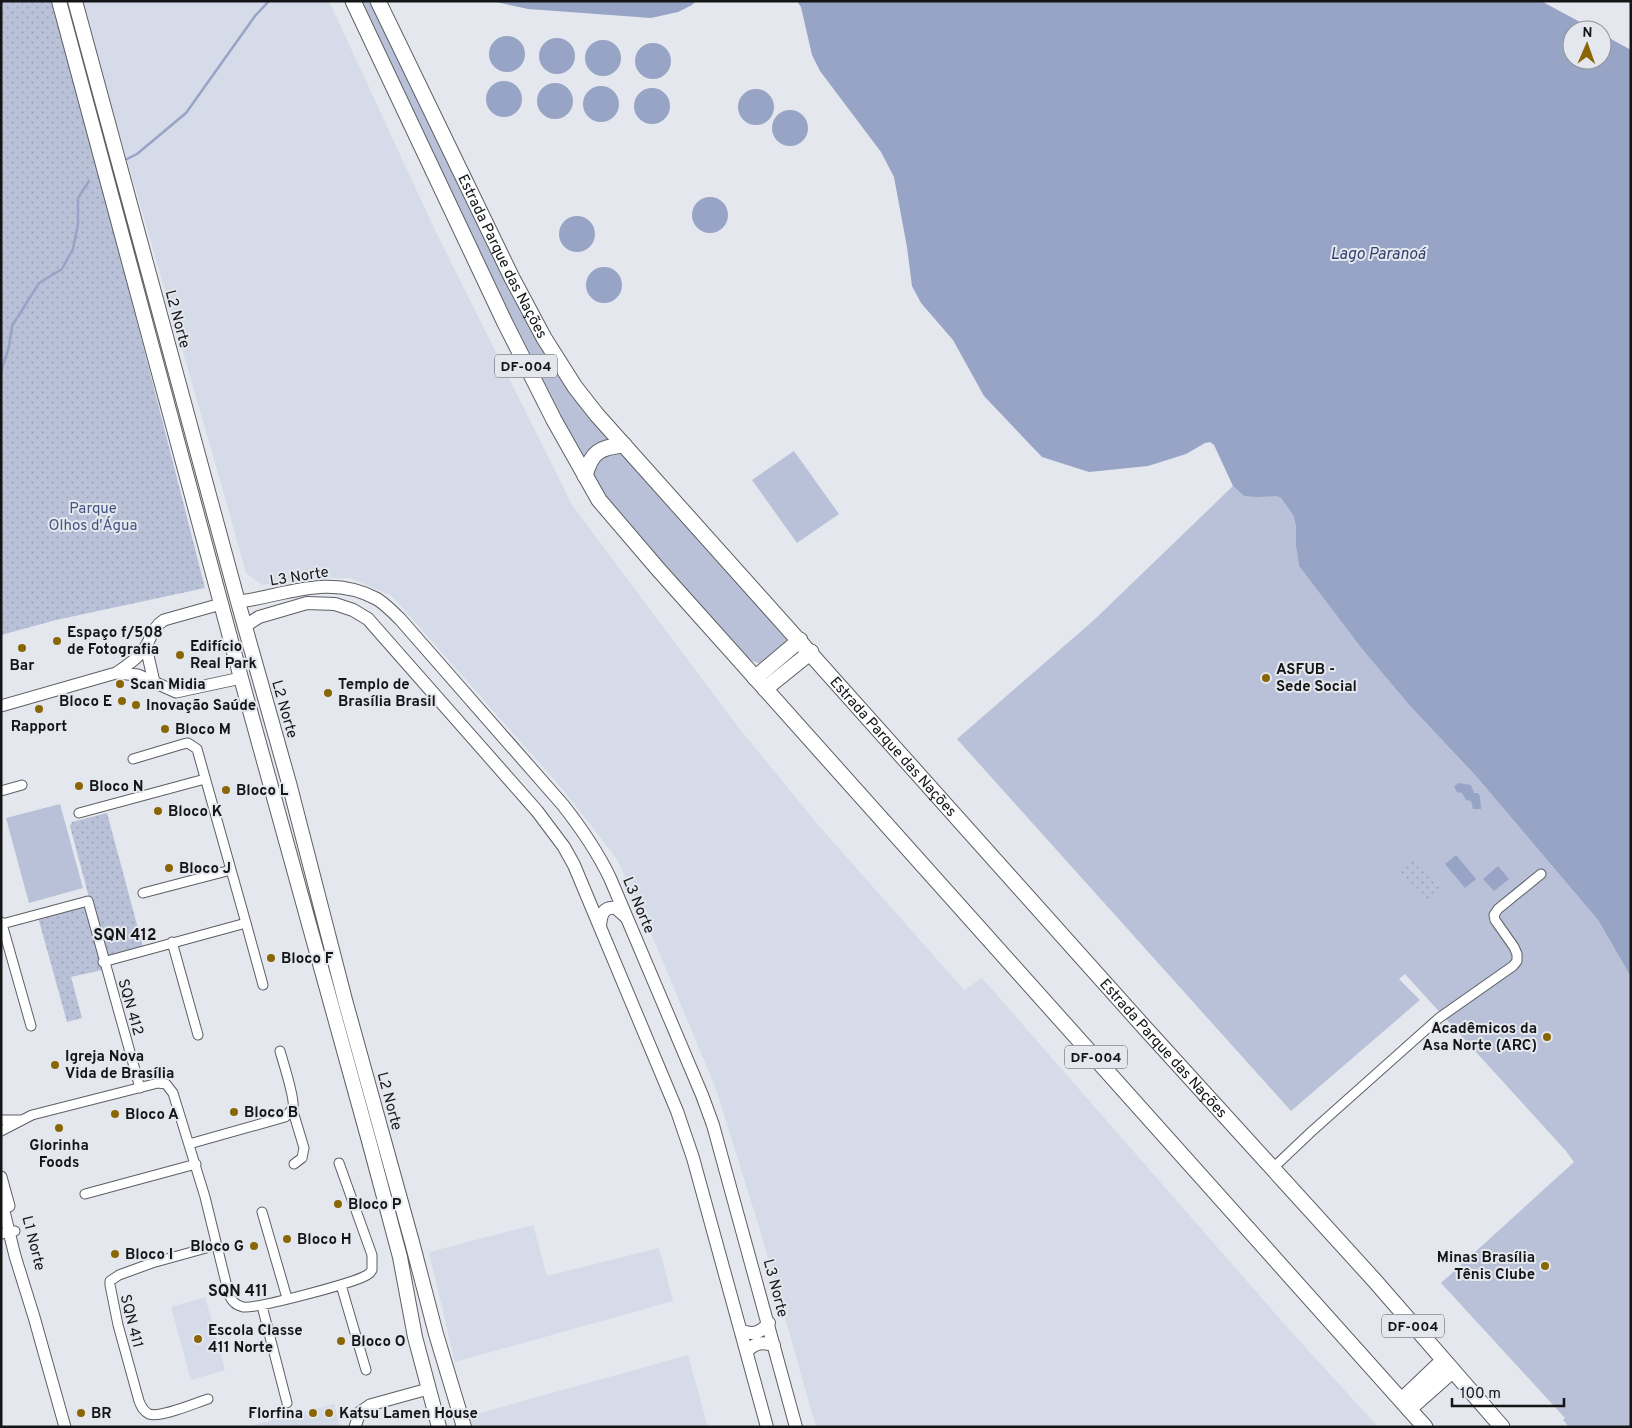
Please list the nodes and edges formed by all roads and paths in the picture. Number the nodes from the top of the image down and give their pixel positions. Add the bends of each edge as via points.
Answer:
1 (59, 1) edge
2 (75, 1) edge
3 (353, 1) edge
4 (378, 1) edge
5 (624, 444) junction
6 (584, 476) junction
7 (238, 602) junction
8 (221, 604) junction
9 (245, 626) junction
10 (800, 640) junction
11 (146, 647) junction
12 (811, 652) junction
13 (116, 673) junction
14 (241, 678) junction
15 (154, 682) junction
16 (760, 683) junction
17 (1, 706) edge
18 (272, 724) junction
19 (256, 728) junction
20 (132, 760) dead end
21 (205, 779) junction
22 (22, 785) dead end
23 (1, 791) edge
24 (79, 813) dead end
25 (231, 870) junction
26 (1541, 874) dead end
27 (143, 893) dead end
28 (628, 918) junction
29 (2, 923) edge
30 (246, 923) junction
31 (600, 926) junction
32 (172, 942) junction
33 (103, 962) junction
34 (262, 985) dead end
35 (31, 1026) dead end
36 (198, 1035) dead end
37 (280, 1051) dead end
38 (350, 1071) junction
39 (365, 1072) junction
40 (140, 1088) junction
41 (292, 1108) junction
42 (1, 1120) edge
43 (21, 1120) junction
44 (1, 1131) edge
45 (189, 1144) junction
46 (196, 1164) junction
47 (294, 1164) dead end
48 (339, 1164) dead end
49 (1272, 1169) junction
50 (1, 1177) edge
51 (85, 1194) dead end
52 (2, 1203) edge
53 (262, 1212) dead end
54 (9, 1232) edge
55 (1, 1244) edge
56 (217, 1245) junction
57 (15, 1256) junction
58 (341, 1285) junction
59 (287, 1298) junction
60 (262, 1306) junction
61 (34, 1317) junction
62 (769, 1323) junction
63 (742, 1331) junction
64 (436, 1334) junction
65 (415, 1336) junction
66 (774, 1345) junction
67 (747, 1351) junction
68 (1448, 1366) junction
69 (366, 1370) dead end
70 (428, 1389) junction
71 (208, 1400) dead end
72 (287, 1403) dead end
73 (1406, 1405) junction
74 (65, 1427) edge
75 (355, 1427) edge
76 (439, 1427) edge
77 (464, 1427) edge
78 (767, 1427) edge
79 (796, 1427) edge
80 (1425, 1427) edge
81 (1502, 1427) edge

1 - 8 main road, L2 Norte
2 - 7 main road, L2 Norte
3 - 6 highway, Estrada Parque das Nações / DF-004 via 505,323
4 - 5 highway, Estrada Parque das Nações / DF-004 via 544,338 597,415
5 - 6 highway via 606,446 596,453 588,462
5 - 10 highway, Estrada Parque das Nações / DF-004
6 - 16 highway, Estrada Parque das Nações / DF-004 via 614,518
7 - 9 main road, L2 Norte
7 - 28 main road, L3 Norte via 319,586 357,590 378,600 400,618 582,828
8 - 11 street via 164,620 156,626
8 - 14 main road, L2 Norte
9 - 18 main road, L2 Norte
9 - 31 main road, L3 Norte via 259,617 307,603 335,604 368,619 551,828 574,865
10 - 12 highway, Estrada Parque das Nações / DF-004
10 - 16 highway
11 - 13 street
11 - 15 street
12 - 16 highway
12 - 49 highway, Estrada Parque das Nações / DF-004
13 - 15 street via 138,675
13 - 17 street
14 - 15 street via 176,692
14 - 19 main road, L2 Norte
16 - 73 highway, Estrada Parque das Nações / DF-004
18 - 19 main road via 267,728
18 - 39 main road, L2 Norte
19 - 38 main road, L2 Norte
20 - 21 street via 188,743 198,749
21 - 24 street
21 - 25 street
22 - 23 street
25 - 27 street
25 - 30 street
26 - 49 street via 1494,914 1517,954 1513,966 1439,1018
28 - 31 main road via 616,908 608,908 603,911
28 - 62 main road, L3 Norte via 709,1112
29 - 33 street, SQN 412 via 88,901
29 - 35 street, SQN 412
30 - 32 street, SQN 412
30 - 34 street
31 - 63 main road, L3 Norte via 693,1158
32 - 33 street, SQN 412
32 - 36 street
33 - 40 street, SQN 412
37 - 41 street
38 - 39 main road via 362,1075
38 - 65 main road, L2 Norte via 398,1250
39 - 64 main road, L2 Norte
40 - 43 street
40 - 45 street via 162,1083 170,1087
41 - 45 street via 286,1117
41 - 47 street via 304,1148 302,1158
42 - 43 street
43 - 44 street
45 - 46 street
46 - 51 street
46 - 56 street
48 - 58 street via 374,1264 368,1275
49 - 68 highway, Estrada Parque das Nações / DF-004
50 - 54 street, L1 Norte
52 - 54 street, L1 Norte
53 - 59 street
54 - 57 street, L1 Norte
54 - 61 street, L1 Norte via 27,1273
55 - 57 street
56 - 60 street via 233,1302 245,1307
56 - 71 street, SQN 411 via 135,1269 110,1280 120,1334 144,1411 161,1414
57 - 61 street, L1 Norte
58 - 59 street
58 - 69 street
59 - 60 street
60 - 72 street
61 - 74 street, L1 Norte
62 - 63 main road via 758,1333
62 - 66 main road, L3 Norte
63 - 67 main road, L3 Norte
64 - 65 main road
64 - 77 main road, L2 Norte
65 - 70 main road, L2 Norte
66 - 67 main road via 759,1343
66 - 79 main road, L3 Norte
67 - 78 main road, L3 Norte
68 - 73 highway
68 - 81 highway, Estrada Parque das Nações / DF-004
70 - 75 street via 370,1405 360,1412
70 - 76 main road, L2 Norte
73 - 80 highway, Estrada Parque das Nações / DF-004

